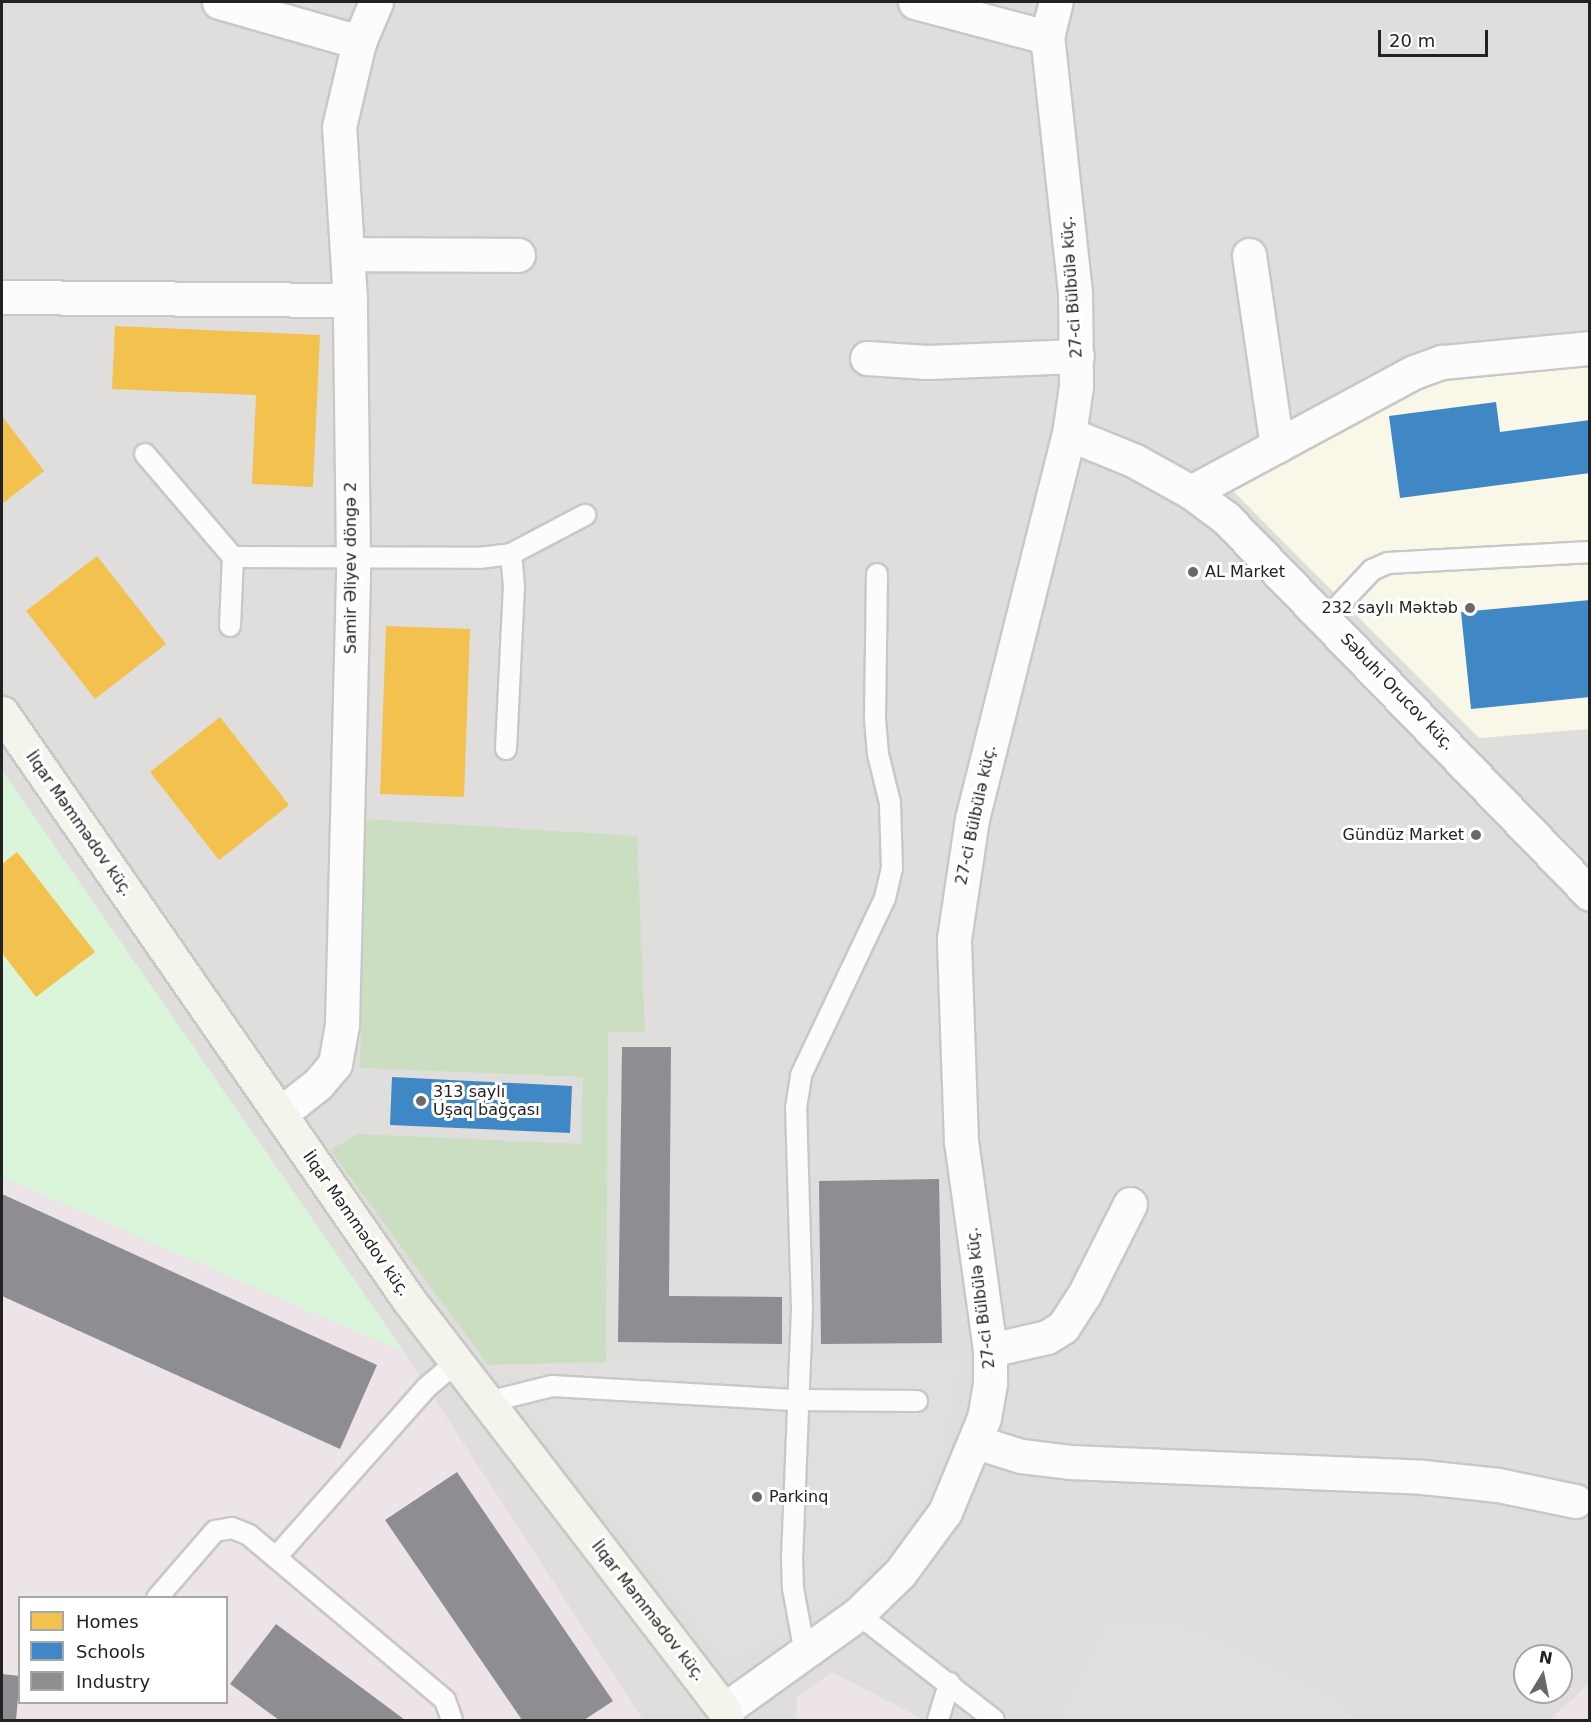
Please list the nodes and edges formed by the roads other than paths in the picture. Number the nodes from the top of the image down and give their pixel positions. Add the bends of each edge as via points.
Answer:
1 (219, 2) edge
2 (376, 2) edge
3 (915, 2) edge
4 (1056, 2) edge
5 (1047, 37) junction
6 (359, 42) junction
7 (348, 254) junction
8 (518, 255) dead end
9 (1249, 255) dead end
10 (2, 297) edge
11 (350, 300) junction
12 (1590, 348) edge
13 (1077, 356) junction
14 (867, 358) dead end
15 (1069, 435) junction
16 (1277, 446) junction
17 (145, 454) dead end
18 (1191, 492) junction
19 (585, 515) dead end
20 (1590, 552) edge
21 (511, 554) junction
22 (233, 557) junction
23 (353, 560) junction
24 (877, 574) dead end
25 (1326, 619) junction
26 (230, 626) dead end
27 (2, 713) edge
28 (506, 749) dead end
29 (1590, 894) edge
30 (280, 1114) junction
31 (1130, 1204) dead end
32 (990, 1350) junction
33 (457, 1362) junction
34 (798, 1400) junction
35 (917, 1401) dead end
36 (488, 1402) junction
37 (976, 1442) junction
38 (1575, 1501) dead end
39 (277, 1556) junction
40 (159, 1596) edge
41 (858, 1614) junction
42 (805, 1653) junction
43 (949, 1683) junction
44 (726, 1715) edge
45 (452, 1720) edge
46 (938, 1720) edge
47 (994, 1720) edge

1 - 6 street
2 - 6 street, Samir Əliyev döngə 2
3 - 5 street
4 - 5 street, 27-ci Bülbülə küç.
5 - 13 street, 27-ci Bülbülə küç. via 1075,293
6 - 7 street, Samir Əliyev döngə 2 via 339,127
7 - 8 street
7 - 11 street, Samir Əliyev döngə 2
9 - 16 street
10 - 11 street
11 - 23 street, Samir Əliyev döngə 2
12 - 16 street via 1442,362 1414,372
13 - 14 street via 927,362
13 - 15 street, 27-ci Bülbülə küç.
15 - 18 street, Səbuhi Orucov küç. via 1135,462
15 - 32 street, 27-ci Bülbülə küç. via 972,819 954,939 961,1142
16 - 18 street
17 - 22 lane
18 - 25 street, Səbuhi Orucov küç. via 1226,518
19 - 21 lane
20 - 25 lane via 1388,563 1372,570
21 - 23 lane
21 - 28 lane via 514,587
22 - 23 lane
22 - 26 lane
23 - 30 street, Samir Əliyev döngə 2 via 342,1024 335,1064 318,1084
24 - 34 lane via 875,717 878,754 891,803 892,868 885,898 801,1075 796,1108 802,1308
25 - 29 street, Səbuhi Orucov küç.
27 - 30 street, İlqar Məmmədov küç.
30 - 33 street, İlqar Məmmədov küç.
31 - 32 street via 1084,1295 1063,1327 1047,1337
32 - 37 street, 27-ci Bülbülə küç. via 990,1383
33 - 36 street, İlqar Məmmədov küç.
33 - 39 lane via 427,1387
34 - 35 lane
34 - 36 lane via 552,1386
34 - 42 lane via 792,1579
36 - 44 street, İlqar Məmmədov küç.
37 - 38 street via 1021,1456 1070,1462 1423,1476 1498,1485
37 - 41 street, 27-ci Bülbülə küç. via 932,1534
39 - 40 lane via 249,1534 232,1528 215,1531
39 - 45 lane via 445,1700
41 - 42 street, 27-ci Bülbülə küç.
41 - 43 lane
42 - 44 street, 27-ci Bülbülə küç.
43 - 46 lane
43 - 47 lane

